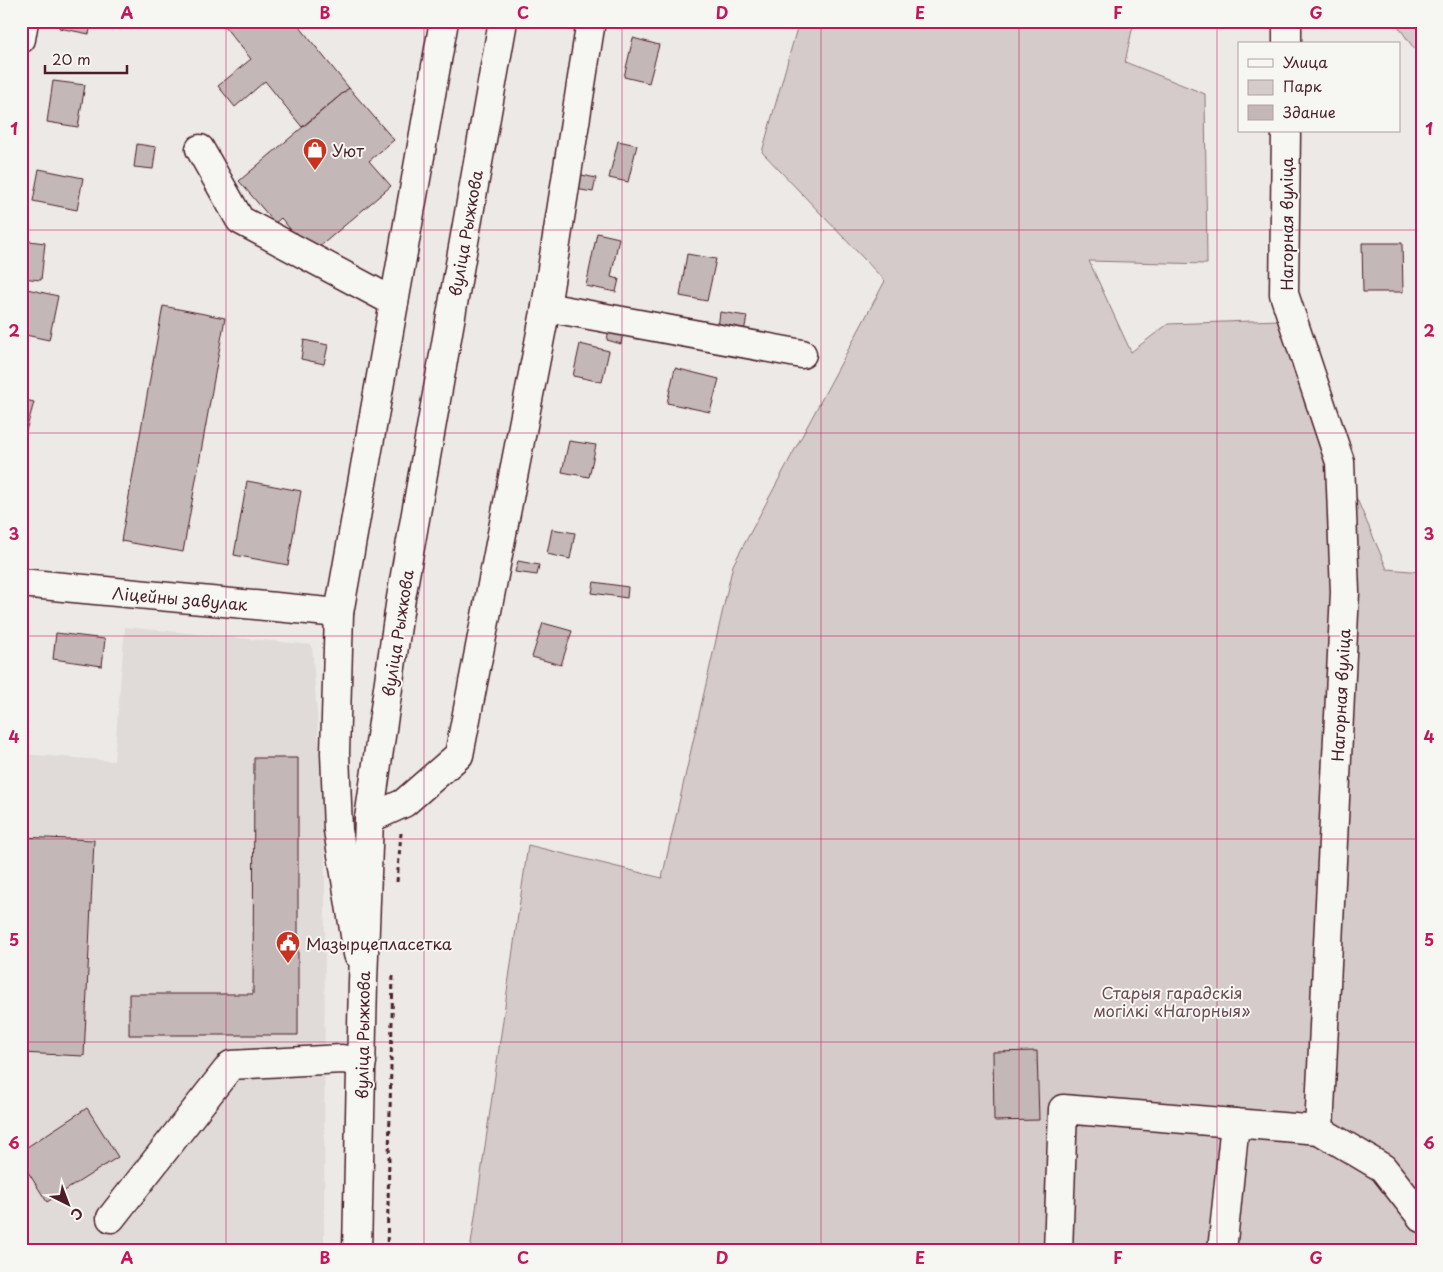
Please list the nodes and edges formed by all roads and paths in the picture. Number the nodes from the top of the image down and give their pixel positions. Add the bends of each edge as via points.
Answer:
1 (24, 21) edge
2 (444, 21) edge
3 (502, 21) edge
4 (591, 21) edge
5 (1287, 21) edge
6 (21, 39) edge
7 (1287, 42) edge
8 (1286, 132) edge
9 (200, 149) dead end
10 (394, 302) junction
11 (546, 307) junction
12 (802, 354) dead end
13 (21, 584) edge
14 (339, 614) junction
15 (404, 803) junction
16 (369, 819) junction
17 (396, 889) dead end
18 (394, 968) dead end
19 (363, 982) junction
20 (362, 1062) junction
21 (1235, 1123) junction
22 (1319, 1130) junction
23 (111, 1218) dead end
24 (1422, 1218) edge
25 (357, 1251) edge
26 (387, 1251) edge
27 (1058, 1251) edge
28 (1222, 1251) edge

1 - 6 street
2 - 10 street
3 - 16 street, вуліца Рыжкова via 401,598
4 - 11 street
5 - 7 street
8 - 22 street, Нагорная вуліца via 1284,294 1340,462 1345,592
9 - 10 street via 240,220
10 - 14 street
11 - 12 street
11 - 15 street via 459,755
13 - 14 street, Ліцейны завулак
14 - 19 street via 334,753 338,830
15 - 16 street
15 - 17 path
16 - 19 street, вуліца Рыжкова
18 - 26 path
19 - 20 street, вуліца Рыжкова
20 - 23 street via 342,1059 231,1065
20 - 25 street, вуліца Рыжкова
21 - 22 street
21 - 27 street via 1063,1109
21 - 28 street
22 - 24 street via 1383,1168

